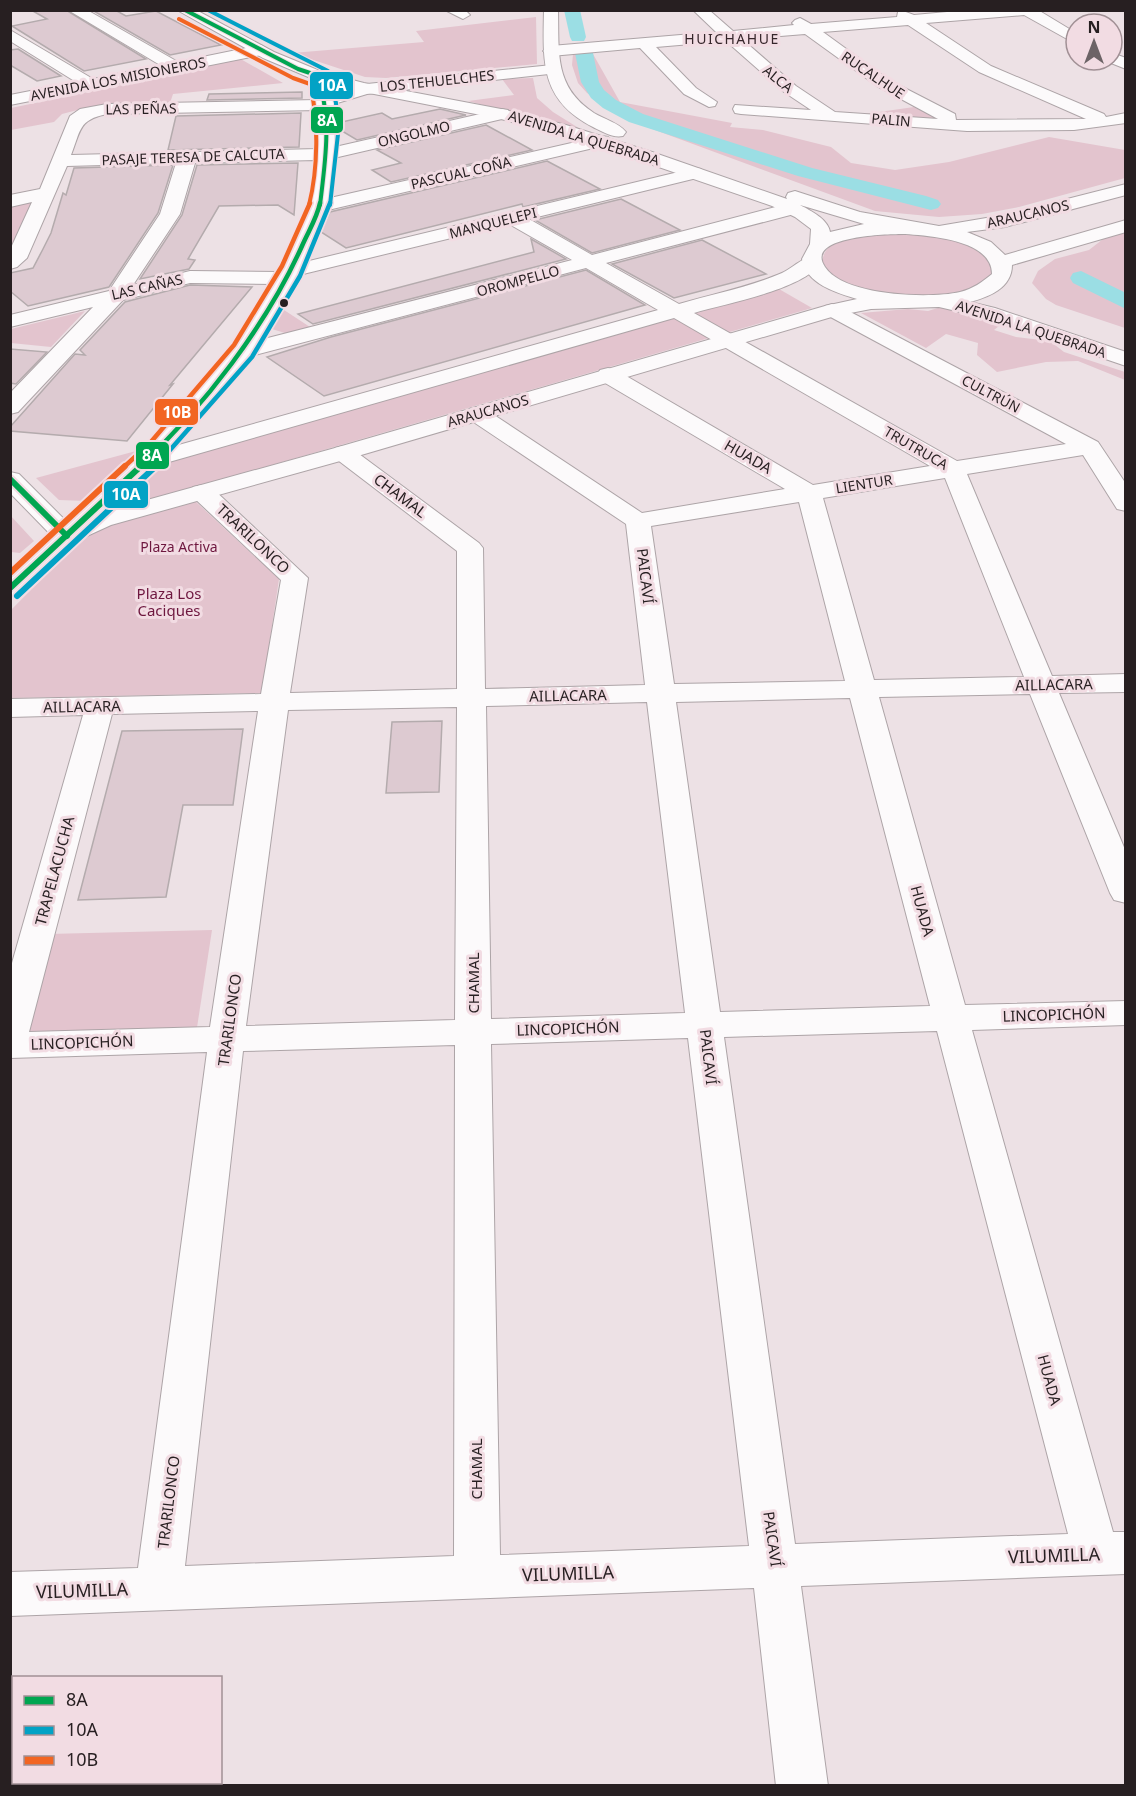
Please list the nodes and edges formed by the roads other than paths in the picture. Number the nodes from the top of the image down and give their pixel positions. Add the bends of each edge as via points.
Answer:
1 (75, 10) edge
2 (184, 10) edge
3 (551, 10) edge
4 (700, 10) edge
5 (785, 10) edge
6 (897, 10) edge
7 (1027, 10) edge
8 (911, 20) junction
9 (807, 29) junction
10 (1064, 32) edge
11 (10, 34) edge
12 (727, 36) junction
13 (644, 43) junction
14 (261, 50) junction
15 (551, 51) junction
16 (176, 67) junction
17 (552, 70) junction
18 (319, 76) junction
19 (90, 84) junction
20 (367, 88) junction
21 (10, 100) edge
22 (709, 102) dead end
23 (808, 102) junction
24 (325, 104) junction
25 (502, 114) junction
26 (834, 115) junction
27 (1120, 123) edge
28 (968, 127) junction
29 (602, 141) junction
30 (327, 153) junction
31 (187, 158) junction
32 (60, 161) junction
33 (695, 173) junction
34 (1125, 189) edge
35 (48, 194) junction
36 (12, 199) edge
37 (320, 206) junction
38 (791, 209) junction
39 (513, 218) junction
40 (1125, 226) edge
41 (925, 230) junction
42 (816, 254) junction
43 (590, 262) junction
44 (10, 263) edge
45 (289, 275) junction
46 (1008, 284) junction
47 (117, 295) junction
48 (912, 301) junction
49 (936, 301) junction
50 (832, 310) junction
51 (674, 311) junction
52 (12, 319) edge
53 (726, 341) junction
54 (1125, 347) edge
55 (243, 351) junction
56 (1125, 360) edge
57 (608, 375) junction
58 (10, 407) edge
59 (477, 414) junction
60 (1090, 447) junction
61 (343, 453) junction
62 (147, 461) junction
63 (953, 469) junction
64 (10, 478) edge
65 (202, 492) junction
66 (809, 493) junction
67 (1123, 496) edge
68 (638, 521) junction
69 (67, 536) junction
70 (10, 588) edge
71 (1125, 683) edge
72 (1041, 685) junction
73 (863, 689) junction
74 (660, 694) junction
75 (472, 698) junction
76 (273, 702) junction
77 (100, 706) junction
78 (10, 708) edge
79 (1125, 893) edge
80 (1125, 1013) edge
81 (951, 1018) junction
82 (704, 1025) junction
83 (474, 1032) junction
84 (10, 1035) edge
85 (227, 1039) junction
86 (10, 1045) edge
87 (1111, 1554) edge
88 (775, 1566) junction
89 (477, 1577) junction
90 (159, 1588) junction
91 (10, 1594) edge
92 (802, 1785) edge

1 - 16 street
2 - 14 street, AVENIDA LA QUEBRADA
3 - 15 street, AVENIDA LA QUEBRADA
4 - 12 street, ALCA
5 - 9 street, RUCALHUE
6 - 8 street
7 - 8 street
7 - 10 street
8 - 9 street
8 - 27 street via 995,74 1052,100
9 - 12 street
9 - 28 street, RUCALHUE via 899,93
11 - 19 street
12 - 13 street
12 - 23 street, ALCA
13 - 15 street
13 - 22 street via 690,91
14 - 16 street, AVENIDA LOS MISIONEROS
14 - 18 street, AVENIDA LA QUEBRADA
15 - 17 street, AVENIDA LA QUEBRADA
16 - 19 street, AVENIDA LOS MISIONEROS
17 - 20 street, LOS TEHUELCHES
17 - 41 street, AVENIDA LA QUEBRADA via 556,87 570,104 622,134 823,207
18 - 20 street, AVENIDA LA QUEBRADA
18 - 24 street
19 - 21 street, AVENIDA LOS MISIONEROS
20 - 24 street, LOS TEHUELCHES via 342,94
20 - 25 street, AVENIDA LA QUEBRADA
23 - 26 street, ALCA
23 - 26 street, PALIN via 741,109
24 - 30 street
24 - 32 street, LAS PEÑAS via 92,111 77,117
25 - 29 street, AVENIDA LA QUEBRADA
25 - 30 street, ONGOLMO
26 - 28 street, PALIN
27 - 28 street, PALIN
29 - 33 street, AVENIDA LA QUEBRADA
29 - 37 street, PASCUAL COÑA
30 - 31 street, PASAJE TERESA DE CALCUTA
30 - 37 street
31 - 32 street, PASAJE TERESA DE CALCUTA
31 - 47 street via 170,214
32 - 35 street, LAS PEÑAS
33 - 38 street, AVENIDA LA QUEBRADA
33 - 39 street, MANQUELEPI
34 - 41 street, ARAUCANOS via 1005,221
35 - 36 street
35 - 44 street, LAS PEÑAS via 17,258
37 - 45 street
38 - 42 street, AVENIDA LA QUEBRADA via 821,228
38 - 43 street, OROMPELLO
39 - 43 street, TRUTRUCA
39 - 45 street, MANQUELEPI
40 - 46 street
41 - 42 street via 861,230 838,236
41 - 46 street, AVENIDA LA QUEBRADA via 974,242 993,252
42 - 48 street via 826,279 874,297
42 - 51 street via 799,273 779,282
43 - 51 street, TRUTRUCA
43 - 55 street, OROMPELLO
45 - 47 street, LAS CAÑAS via 198,276
45 - 55 street
46 - 49 street
46 - 54 street, AVENIDA LA QUEBRADA via 1057,322
47 - 52 street, LAS CAÑAS
47 - 58 street
48 - 49 street
48 - 50 street, ARAUCANOS
49 - 56 street, AVENIDA LA QUEBRADA via 988,312
50 - 53 street, ARAUCANOS
50 - 60 street, CULTRÚN
51 - 53 street, TRUTRUCA
51 - 62 street
53 - 57 street, ARAUCANOS
53 - 63 street, TRUTRUCA
55 - 62 street
57 - 59 street, ARAUCANOS
57 - 66 street, HUADA
59 - 61 street, ARAUCANOS
59 - 68 street
60 - 63 street, LIENTUR
60 - 67 street, CULTRÚN
61 - 65 street, ARAUCANOS
61 - 75 street, CHAMAL via 470,548
62 - 69 street
63 - 66 street, LIENTUR
63 - 72 street, TRUTRUCA
64 - 69 street
65 - 69 street, ARAUCANOS via 102,520
65 - 76 street, TRARILONCO via 295,578
66 - 68 street, LIENTUR
66 - 73 street, HUADA
68 - 74 street, PAICAVÍ
69 - 70 street
71 - 72 street, AILLACARA
72 - 73 street, AILLACARA
72 - 79 street, TRUTRUCA
73 - 74 street, AILLACARA
73 - 81 street, HUADA
74 - 75 street, AILLACARA
74 - 82 street, PAICAVÍ
75 - 76 street, AILLACARA
75 - 83 street, CHAMAL
76 - 77 street, AILLACARA
76 - 85 street, TRARILONCO
77 - 78 street, AILLACARA
77 - 84 street, TRAPELACUCHA
80 - 81 street, LINCOPICHÓN
81 - 82 street, LINCOPICHÓN
81 - 87 street, HUADA
82 - 83 street, LINCOPICHÓN
82 - 88 street, PAICAVÍ
83 - 85 street, LINCOPICHÓN
83 - 89 street, CHAMAL
85 - 86 street, LINCOPICHÓN
85 - 90 street, TRARILONCO
87 - 88 street, VILUMILLA
88 - 89 street, VILUMILLA
88 - 92 street, PAICAVÍ
89 - 90 street, VILUMILLA
90 - 91 street, VILUMILLA

